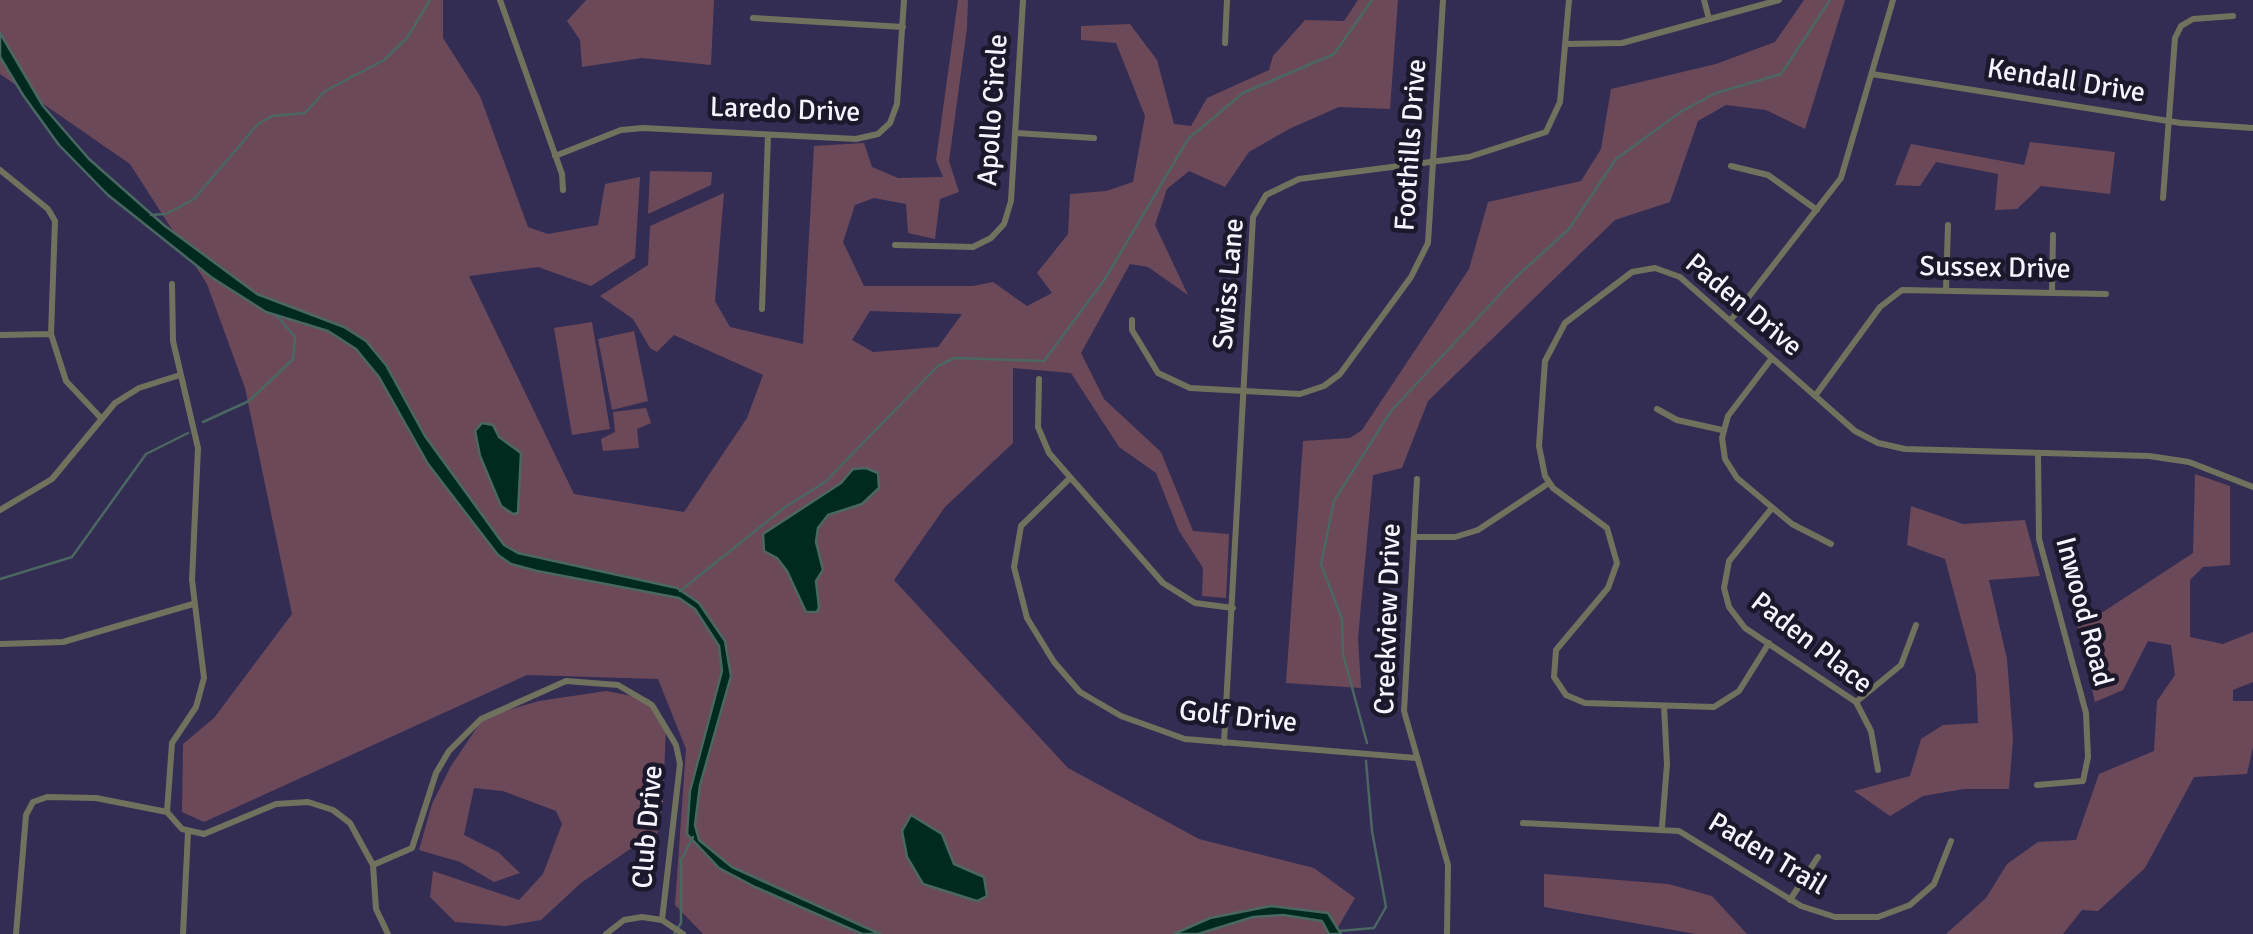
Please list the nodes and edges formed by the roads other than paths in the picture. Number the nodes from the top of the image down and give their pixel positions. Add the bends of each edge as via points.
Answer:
1 (500, 0) edge
2 (904, 0) edge
3 (1024, 0) edge
4 (1226, 0) edge
5 (1443, 0) edge
6 (1569, 0) edge
7 (1704, 0) edge
8 (1779, 0) edge
9 (1892, 0) edge
10 (2233, 16) dead end
11 (753, 18) dead end
12 (1709, 19) junction
13 (903, 27) junction
14 (1225, 43) dead end
15 (1565, 44) junction
16 (1872, 74) junction
17 (2166, 121) junction
18 (2253, 128) edge
19 (1016, 132) junction
20 (768, 135) junction
21 (1094, 138) dead end
22 (555, 156) junction
23 (1435, 163) junction
24 (1731, 166) dead end
25 (3, 171) edge
26 (0, 182) edge
27 (563, 190) dead end
28 (2163, 198) dead end
29 (1817, 210) junction
30 (1948, 225) dead end
31 (2054, 235) dead end
32 (895, 245) dead end
33 (172, 284) dead end
34 (1946, 288) junction
35 (2052, 292) junction
36 (2106, 294) dead end
37 (762, 308) dead end
38 (1132, 320) dead end
39 (1730, 321) junction
40 (51, 334) junction
41 (0, 335) edge
42 (1772, 358) junction
43 (180, 376) junction
44 (1039, 380) dead end
45 (1245, 392) junction
46 (1814, 396) junction
47 (1656, 409) dead end
48 (100, 417) junction
49 (1722, 430) junction
50 (2038, 454) junction
51 (1070, 478) junction
52 (1417, 479) dead end
53 (1549, 483) junction
54 (2253, 486) edge
55 (1772, 508) junction
56 (0, 510) edge
57 (1414, 538) junction
58 (1831, 544) dead end
59 (194, 604) junction
60 (1232, 608) junction
61 (1916, 625) dead end
62 (1769, 643) junction
63 (0, 644) edge
64 (1856, 702) junction
65 (1664, 706) junction
66 (1224, 743) junction
67 (1416, 758) junction
68 (1878, 770) dead end
69 (2037, 784) dead end
70 (168, 812) junction
71 (1522, 823) dead end
72 (1662, 827) junction
73 (188, 832) junction
74 (1951, 842) dead end
75 (1818, 857) dead end
76 (373, 865) junction
77 (1790, 900) junction
78 (662, 920) junction
79 (16, 934) edge
80 (183, 934) edge
81 (388, 934) edge
82 (606, 934) edge
83 (683, 934) edge
84 (1447, 934) edge

1 - 22 street
2 - 13 street, Laredo Drive
3 - 19 street, Apollo Circle
4 - 14 street
5 - 23 street, Foothills Drive
6 - 15 street, Swiss Lane
7 - 12 street
8 - 12 street
9 - 16 street
10 - 17 street via 2200,16 2182,26
11 - 13 street
12 - 15 street via 1622,43
13 - 20 street, Laredo Drive via 897,104 884,130 856,140
15 - 23 street, Swiss Lane via 1560,102 1546,132
16 - 17 street, Kendall Drive
16 - 29 street via 1846,165
17 - 18 street, Kendall Drive
17 - 28 street
19 - 21 street
19 - 32 street, Apollo Circle via 1009,215 999,231 973,247
20 - 22 street, Laredo Drive via 628,129
20 - 37 street
22 - 27 street
23 - 45 street, Foothills Drive via 1430,234 1421,260 1340,374 1307,393
23 - 45 street, Swiss Lane via 1299,179 1266,195 1253,217
24 - 29 street via 1768,174
25 - 26 street
25 - 40 street via 55,221
29 - 39 street
30 - 34 street
31 - 35 street
33 - 43 street
34 - 35 street, Sussex Drive
34 - 46 street, Sussex Drive via 1910,288 1886,300
35 - 36 street, Sussex Drive
38 - 45 street, Foothills Drive via 1147,358 1166,379
39 - 42 street, Paden Drive
39 - 53 street, Paden Drive via 1680,278 1648,268 1624,276 1565,323 1544,370 1540,446
40 - 41 street
40 - 48 street via 66,381
42 - 46 street, Paden Drive
42 - 49 street
43 - 48 street via 129,393
43 - 59 street via 199,460
44 - 51 street via 1038,427 1048,453
45 - 60 street, Swiss Lane
46 - 50 street, Paden Drive via 1862,436 1889,446
47 - 49 street
48 - 56 street via 52,479
49 - 55 street via 1732,472
50 - 54 street, Paden Drive via 2178,460
50 - 69 street, Inwood Road via 2040,539 2086,714 2088,758 2083,782
51 - 60 street via 1170,589 1203,605
51 - 66 street, Golf Drive via 1027,517 1013,550 1022,603 1040,642 1068,680 1101,706 1170,736
52 - 57 street, Creekview Drive
53 - 57 street via 1478,530
53 - 65 street via 1602,522 1616,552 1613,581 1556,650 1557,683 1585,703
55 - 58 street
55 - 62 street, Paden Place via 1733,554 1724,588 1738,622
57 - 67 street, Creekview Drive via 1404,699
59 - 63 street via 63,642
59 - 70 street via 202,690 172,742
60 - 66 street, Swiss Lane
61 - 64 street via 1902,666
62 - 64 street, Paden Place
62 - 65 street via 1727,701
64 - 68 street, Paden Place via 1871,731
65 - 72 street
66 - 67 street, Golf Drive
67 - 84 street, Creekview Drive via 1448,865
70 - 73 street
70 - 79 street via 106,799 33,802 26,815
71 - 72 street, Paden Trail
72 - 77 street, Paden Trail via 1687,834
73 - 76 street via 204,834 276,804 308,802 350,823
73 - 80 street
74 - 77 street, Paden Trail via 1934,884 1890,914 1826,916
75 - 77 street
76 - 78 street, Club Drive via 412,848 429,789 466,730 566,681 604,682 652,706 676,745 680,764
76 - 81 street via 376,909
78 - 82 street via 624,920
78 - 83 street

